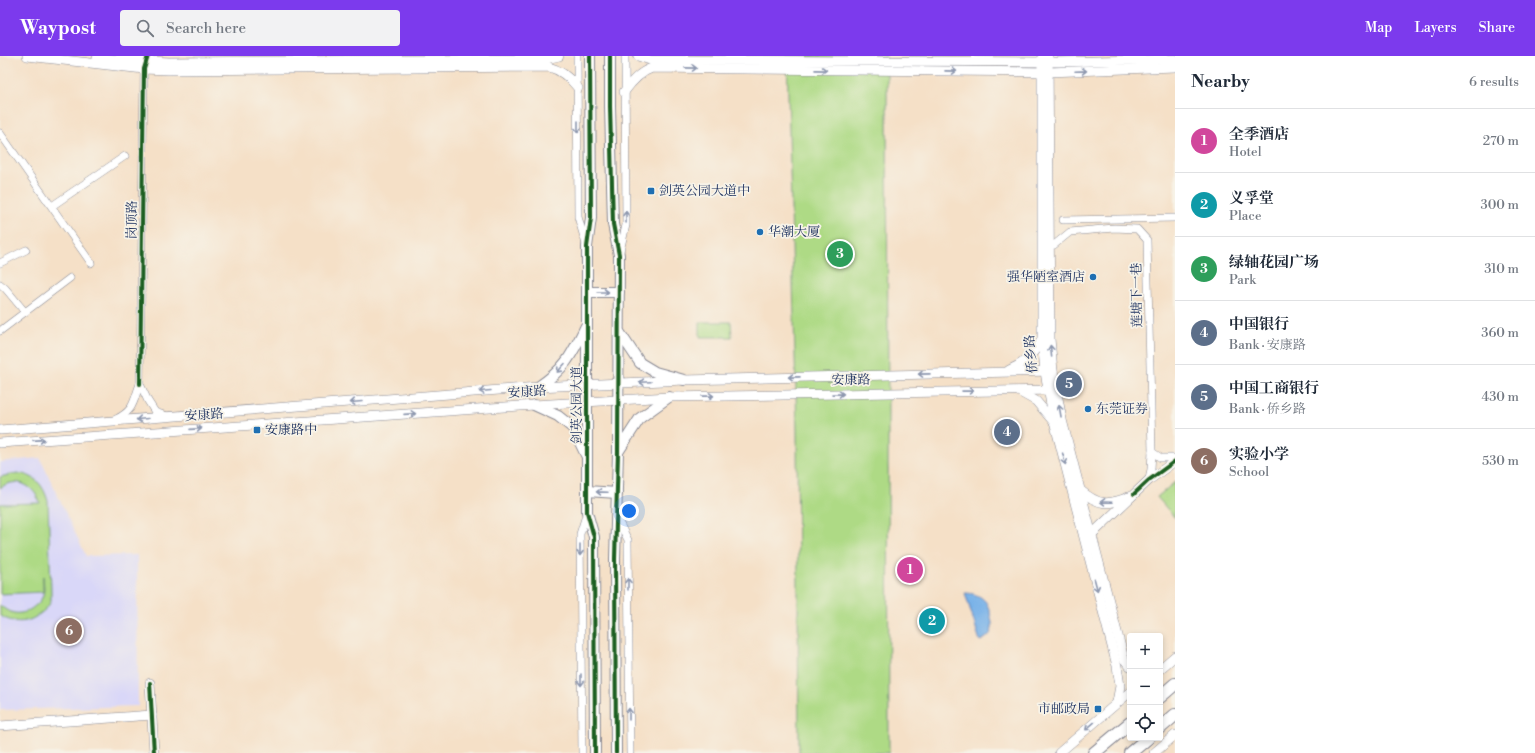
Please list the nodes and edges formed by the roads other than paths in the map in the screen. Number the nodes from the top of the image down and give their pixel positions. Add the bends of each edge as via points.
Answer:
1 (26, 56) edge
2 (78, 56) edge
3 (558, 56) edge
4 (577, 56) edge
5 (590, 56) edge
6 (610, 56) edge
7 (625, 56) edge
8 (638, 56) edge
9 (92, 57) edge
10 (1175, 60) edge
11 (146, 62) edge
12 (548, 63) junction
13 (1045, 63) edge
14 (651, 64) junction
15 (1175, 68) edge
16 (578, 88) junction
17 (624, 92) junction
18 (0, 133) edge
19 (125, 156) dead end
20 (52, 206) junction
21 (1175, 218) edge
22 (1063, 220) dead end
23 (1054, 245) dead end
24 (587, 247) junction
25 (26, 250) dead end
26 (619, 255) junction
27 (0, 263) edge
28 (91, 263) dead end
29 (70, 278) dead end
30 (0, 284) edge
31 (587, 292) junction
32 (619, 292) junction
33 (25, 312) junction
34 (587, 322) junction
35 (0, 331) edge
36 (619, 332) junction
37 (1042, 339) junction
38 (1049, 371) junction
39 (994, 372) junction
40 (1005, 372) junction
41 (684, 380) junction
42 (619, 383) junction
43 (140, 384) junction
44 (587, 385) junction
45 (538, 387) junction
46 (994, 390) junction
47 (1015, 390) junction
48 (1052, 390) junction
49 (669, 397) junction
50 (619, 400) junction
51 (587, 402) junction
52 (534, 405) junction
53 (168, 417) junction
54 (113, 421) junction
55 (1054, 421) junction
56 (0, 430) edge
57 (0, 438) edge
58 (0, 443) edge
59 (618, 452) junction
60 (1152, 452) junction
61 (1175, 458) edge
62 (587, 460) junction
63 (1175, 461) edge
64 (1149, 480) junction
65 (1080, 490) junction
66 (587, 491) junction
67 (618, 493) junction
68 (1134, 494) junction
69 (587, 512) junction
70 (617, 517) junction
71 (1091, 535) junction
72 (1175, 656) edge
73 (1124, 664) edge
74 (1163, 666) edge
75 (150, 684) dead end
76 (1175, 684) edge
77 (1127, 694) edge
78 (1163, 694) edge
79 (1117, 702) junction
80 (152, 715) junction
81 (1175, 715) edge
82 (1127, 725) edge
83 (1163, 725) edge
84 (0, 726) edge
85 (1175, 735) edge
86 (1144, 741) edge
87 (154, 753) edge
88 (582, 753) edge
89 (595, 753) edge
90 (616, 753) edge
91 (630, 753) edge
92 (1059, 753) edge
93 (1094, 753) edge
94 (1130, 753) edge
95 (1154, 753) edge

1 - 11 street
2 - 9 street
3 - 12 street
4 - 16 street
5 - 24 main road, 剑英公园大道 via 591,218
6 - 26 main road via 613,224
7 - 17 street
8 - 14 street
9 - 11 street
10 - 13 street
11 - 12 street
11 - 43 street, 岗顶路
12 - 16 street via 571,79
13 - 14 street
13 -> 15 street
13 - 37 street, 侨乡路
38 -> 13 street, 侨乡路
14 - 17 street
16 -> 24 street via 578,217
26 -> 17 street via 626,225
18 - 20 street
19 - 20 street
20 - 28 street
21 - 22 street
23 - 60 street, 莲塘下一巷 via 1070,232 1114,228 1137,229 1148,240
24 - 31 main road, 剑英公园大道
25 - 27 street
26 - 32 main road
29 - 33 street
30 - 33 street
31 -> 32 main road
31 - 34 main road, 剑英公园大道
32 - 36 main road
33 - 35 street
34 - 44 main road, 剑英公园大道
34 -> 45 main road via 561,370
36 - 41 main road via 640,363 655,372
36 - 42 main road
37 - 38 street, 侨乡路
37 - 40 street via 1030,357
38 - 40 street, 安康路
38 - 48 street, 侨乡路
39 - 40 street, 安康路
39 -> 41 street, 安康路
39 - 46 street
41 -> 42 street, 安康路
42 - 44 street, 安康路
42 - 50 main road
43 - 53 street via 155,412
43 - 54 street via 136,400 126,415
44 - 45 street, 安康路
44 - 51 main road, 剑英公园大道
45 -> 53 street, 安康路
46 - 47 street, 安康路
49 -> 46 street, 安康路
47 - 48 street, 安康路
47 - 55 street via 1036,401
48 - 55 street, 侨乡路
65 -> 48 street, 侨乡路
49 - 50 street, 安康路
49 - 59 main road via 640,418
50 - 51 street, 安康路
50 - 59 main road
51 - 52 street, 安康路
51 - 62 main road, 剑英公园大道
58 -> 52 street, 安康路
52 - 62 main road via 558,416 573,428
53 -> 54 street, 安康路
54 - 56 street, 安康路
55 -> 73 street, 侨乡路
57 - 58 street
59 - 67 main road
60 - 61 street via 1161,458
60 - 64 street, 莲塘下一巷
62 - 66 main road, 剑英公园大道
63 - 64 street
64 - 68 street
68 -> 65 street via 1108,503 1098,502
65 - 71 street, 侨乡路
67 -> 66 main road
66 - 69 main road, 剑英公园大道
67 - 70 main road
68 - 71 street
69 -> 88 street via 580,534
69 - 89 main road, 剑英公园大道 via 594,537
70 - 90 main road
91 -> 70 street via 628,540
71 - 73 street, 侨乡路
72 - 74 street
73 - 79 street
75 - 80 street
76 - 78 highway
77 - 79 street
79 -> 92 street
80 - 84 street
80 - 87 street
81 - 83 highway
82 - 93 highway
85 - 95 street
86 - 94 highway

